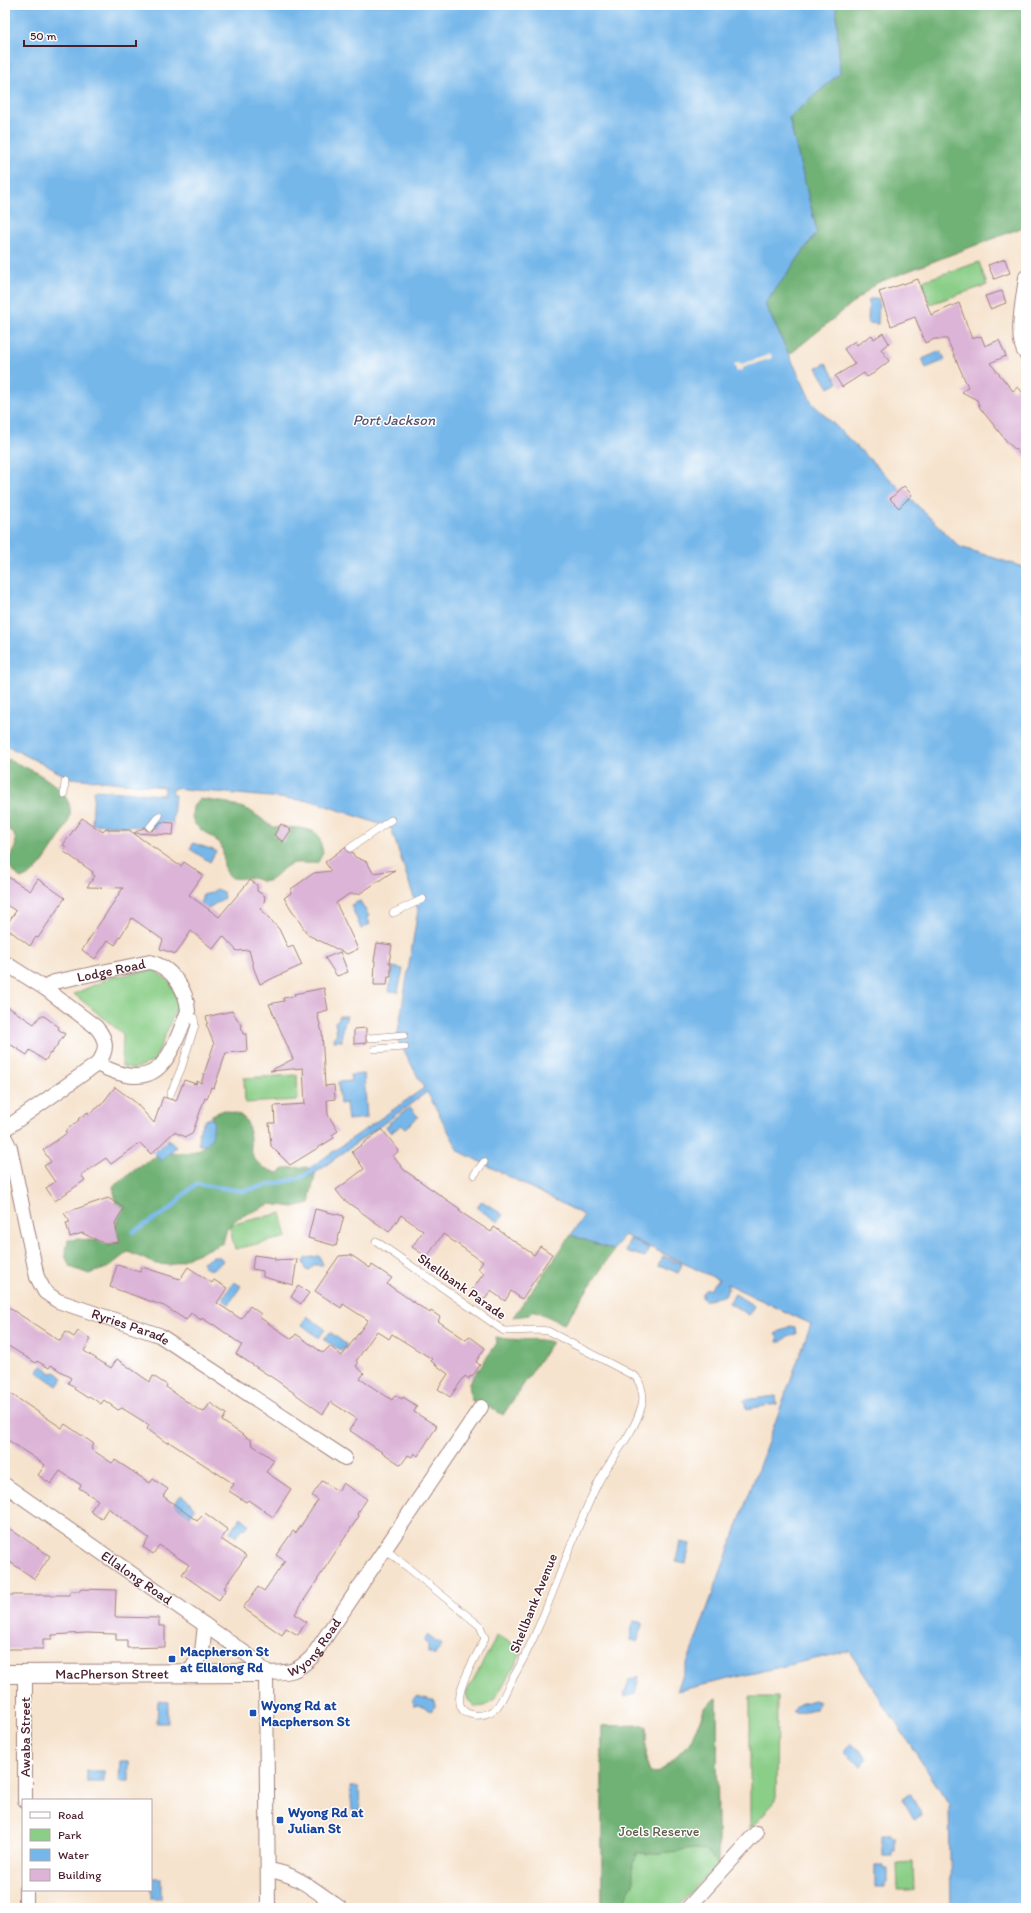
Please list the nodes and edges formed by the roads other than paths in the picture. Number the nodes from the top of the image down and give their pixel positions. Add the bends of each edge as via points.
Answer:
1 (1026, 278) edge
2 (1026, 354) edge
3 (65, 782) dead end
4 (64, 794) dead end
5 (159, 816) dead end
6 (391, 820) dead end
7 (150, 827) dead end
8 (350, 848) dead end
9 (423, 899) dead end
10 (393, 913) dead end
11 (5, 963) edge
12 (46, 989) junction
13 (188, 1011) junction
14 (404, 1035) dead end
15 (370, 1038) dead end
16 (405, 1047) dead end
17 (375, 1049) dead end
18 (97, 1064) junction
19 (170, 1095) dead end
20 (5, 1129) edge
21 (5, 1138) edge
22 (484, 1162) dead end
23 (474, 1175) dead end
24 (376, 1241) dead end
25 (539, 1330) joint
26 (481, 1407) dead end
27 (345, 1458) dead end
28 (5, 1485) edge
29 (385, 1549) junction
30 (205, 1625) junction
31 (189, 1673) junction
32 (266, 1673) junction
33 (5, 1674) edge
34 (25, 1674) junction
35 (26, 1799) edge
36 (756, 1833) dead end
37 (268, 1870) junction
38 (26, 1891) edge
39 (26, 1908) edge
40 (268, 1908) edge
41 (340, 1908) edge
42 (688, 1908) edge

1 - 2 street via 1020,322 1022,349
3 - 4 lane
5 - 7 lane
6 - 8 lane
9 - 10 lane
11 - 12 street
12 - 13 street, Lodge Road via 54,982 150,962 159,964 177,980
12 - 18 street via 102,1033 106,1047
13 - 18 street via 173,1050 158,1069 133,1076 121,1075
13 - 19 lane via 194,1018 195,1025
14 - 15 lane
16 - 17 lane
18 - 20 street
21 - 27 street, Ryries Parade via 10,1148 38,1277 45,1292 58,1301 159,1335
22 - 23 lane
24 - 25 lane, Shellbank Parade via 504,1332
25 - 29 lane, Shellbank Avenue via 553,1333 636,1377 640,1382 643,1397 631,1432 598,1484 580,1520 534,1638 496,1708 486,1714 475,1716 459,1706 458,1699 463,1684 485,1638 480,1626
26 - 29 street, Wyong Road
28 - 30 street, Ellalong Road
29 - 32 street, Wyong Road via 312,1657 299,1669
30 - 31 street via 202,1652
30 - 32 street, Ellalong Road via 252,1658
31 - 32 street, MacPherson Street
31 - 34 street, MacPherson Street
32 - 37 street, Wyong Road
33 - 34 street, MacPherson Street
34 - 35 street, Awaba Street
36 - 42 street
37 - 40 street, Wyong Road
37 - 41 street via 280,1871 295,1878
38 - 39 street

